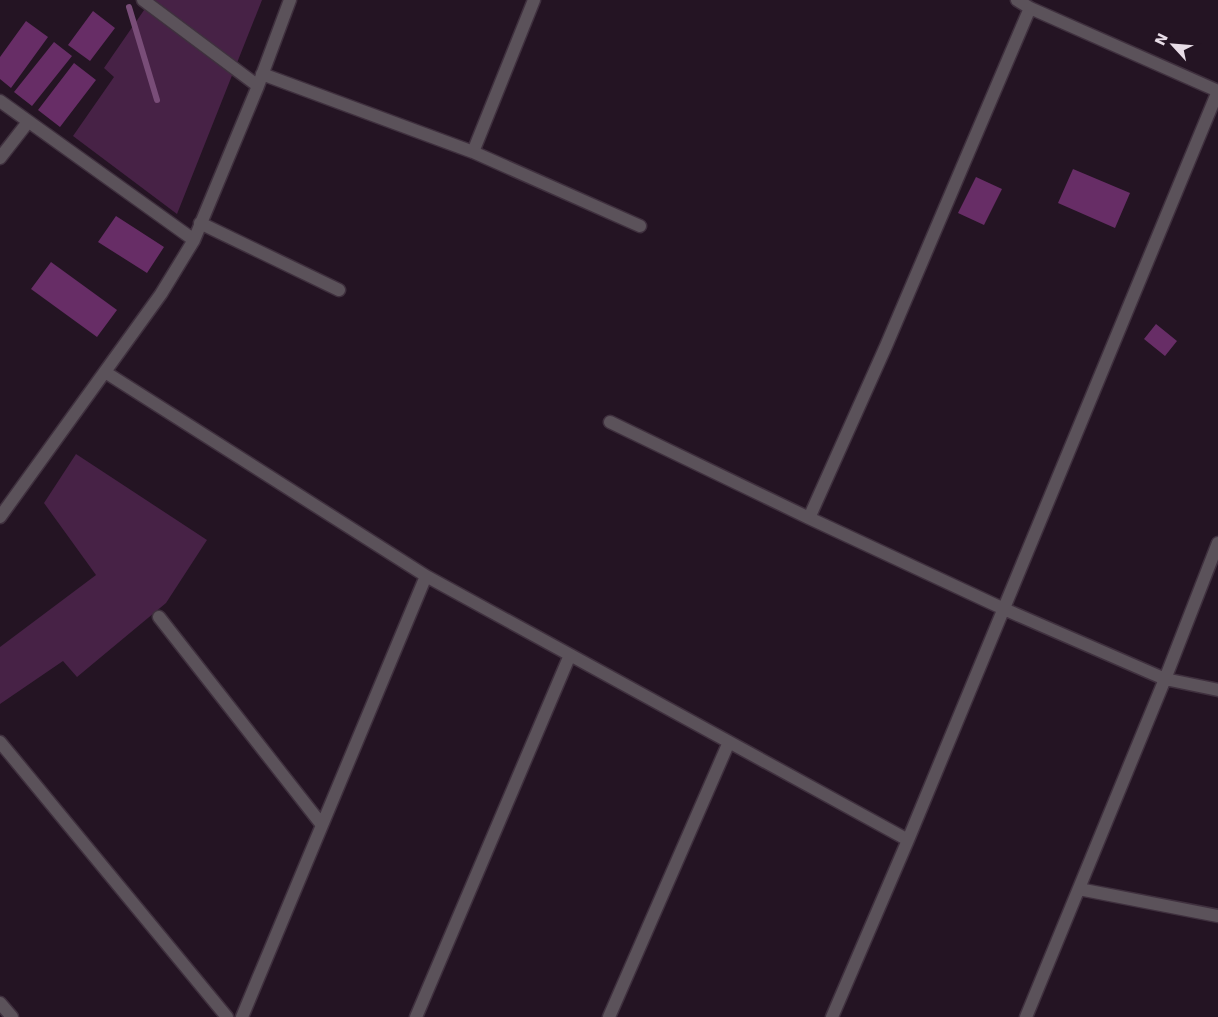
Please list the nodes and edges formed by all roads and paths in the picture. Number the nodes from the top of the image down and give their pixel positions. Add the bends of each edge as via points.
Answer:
1 (143, 0) edge
2 (290, 0) edge
3 (534, 0) edge
4 (1017, 0) edge
5 (1030, 8) junction
6 (260, 80) junction
7 (1218, 91) edge
8 (0, 101) edge
9 (28, 122) junction
10 (473, 152) junction
11 (0, 158) edge
12 (200, 223) junction
13 (640, 226) dead end
14 (194, 240) junction
15 (339, 290) dead end
16 (105, 372) junction
17 (610, 422) dead end
18 (0, 517) edge
19 (809, 518) junction
20 (1218, 543) edge
21 (426, 576) junction
22 (1004, 609) junction
23 (159, 617) dead end
24 (570, 655) junction
25 (1164, 679) junction
26 (1218, 690) edge
27 (0, 742) edge
28 (729, 742) junction
29 (322, 825) junction
30 (908, 840) junction
31 (1079, 888) junction
32 (1218, 916) edge
33 (0, 1003) edge
34 (12, 1017) edge
35 (228, 1017) edge
36 (242, 1017) edge
37 (416, 1017) edge
38 (609, 1017) edge
39 (832, 1017) edge
40 (1026, 1017) edge

1 - 6 street
2 - 6 street
3 - 10 street
4 - 5 street
5 - 7 street
5 - 19 street
6 - 10 street
6 - 12 street
7 - 22 street
8 - 9 street
9 - 11 street
9 - 14 street
10 - 13 street
12 - 14 street
12 - 15 street
14 - 16 street via 161,294
16 - 18 street
16 - 21 street
17 - 19 street
19 - 22 street
20 - 25 street
21 - 24 street
21 - 29 street
22 - 25 street
22 - 30 street
23 - 29 street
24 - 28 street
24 - 37 street
25 - 26 street
25 - 31 street
27 - 35 street
28 - 30 street
28 - 38 street
29 - 36 street
30 - 39 street
31 - 32 street
31 - 40 street
33 - 34 street

